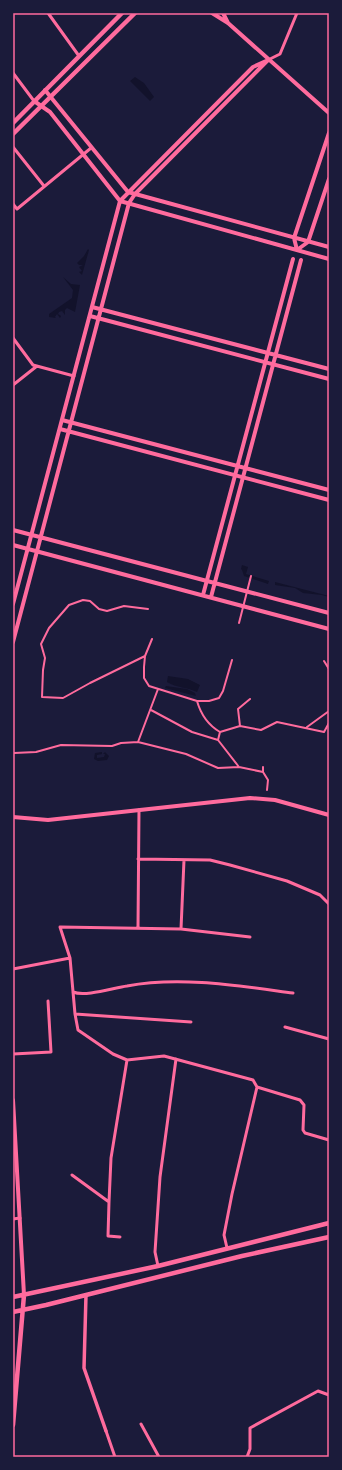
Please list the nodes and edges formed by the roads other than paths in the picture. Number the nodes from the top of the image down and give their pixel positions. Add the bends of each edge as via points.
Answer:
1 (48, 13) edge
2 (122, 13) edge
3 (134, 13) edge
4 (212, 13) edge
5 (223, 13) edge
6 (297, 13) edge
7 (228, 23) junction
8 (79, 56) junction
9 (268, 60) junction
10 (13, 73) edge
11 (54, 82) junction
12 (45, 90) junction
13 (30, 96) junction
14 (50, 97) junction
15 (34, 101) junction
16 (42, 105) junction
17 (329, 113) edge
18 (13, 123) edge
19 (329, 133) edge
20 (13, 134) edge
21 (13, 147) edge
22 (91, 148) junction
23 (84, 154) junction
24 (329, 179) edge
25 (44, 186) junction
26 (128, 192) junction
27 (135, 194) junction
28 (120, 201) junction
29 (129, 203) junction
30 (13, 204) edge
31 (294, 238) junction
32 (308, 242) junction
33 (329, 247) edge
34 (298, 250) junction
35 (329, 258) edge
36 (293, 259) dead end
37 (301, 260) dead end
38 (92, 307) junction
39 (101, 309) junction
40 (90, 316) junction
41 (99, 319) junction
42 (13, 338) edge
43 (37, 366) junction
44 (329, 370) edge
45 (74, 376) junction
46 (329, 379) edge
47 (13, 385) edge
48 (62, 420) junction
49 (71, 422) junction
50 (60, 429) junction
51 (69, 431) junction
52 (329, 490) edge
53 (329, 500) edge
54 (13, 530) edge
55 (31, 535) junction
56 (40, 537) junction
57 (13, 545) edge
58 (28, 549) junction
59 (37, 551) junction
60 (251, 576) dead end
61 (206, 581) junction
62 (215, 583) junction
63 (203, 595) junction
64 (211, 597) junction
65 (13, 604) edge
66 (148, 609) dead end
67 (329, 613) edge
68 (239, 623) dead end
69 (329, 629) edge
70 (152, 639) dead end
71 (13, 642) edge
72 (145, 656) junction
73 (232, 660) dead end
74 (324, 661) dead end
75 (329, 669) edge
76 (158, 689) junction
77 (250, 699) dead end
78 (197, 701) junction
79 (151, 710) junction
80 (329, 712) edge
81 (329, 723) edge
82 (240, 726) junction
83 (306, 728) junction
84 (220, 732) junction
85 (218, 740) junction
86 (138, 742) junction
87 (14, 753) edge
88 (239, 767) junction
89 (263, 767) dead end
90 (262, 772) junction
91 (267, 790) dead end
92 (139, 810) junction
93 (329, 815) edge
94 (13, 817) edge
95 (138, 859) junction
96 (184, 860) junction
97 (329, 904) edge
98 (138, 928) junction
99 (181, 929) junction
100 (250, 937) dead end
101 (70, 958) junction
102 (13, 970) edge
103 (73, 992) junction
104 (293, 993) dead end
105 (48, 1001) dead end
106 (75, 1014) junction
107 (191, 1022) dead end
108 (285, 1028) dead end
109 (329, 1039) edge
110 (13, 1054) edge
111 (176, 1059) junction
112 (127, 1060) junction
113 (257, 1087) junction
114 (13, 1100) edge
115 (329, 1140) edge
116 (72, 1175) dead end
117 (109, 1202) junction
118 (20, 1218) junction
119 (13, 1219) edge
120 (329, 1223) edge
121 (120, 1237) dead end
122 (329, 1237) edge
123 (227, 1248) junction
124 (158, 1266) junction
125 (24, 1295) junction
126 (86, 1295) junction
127 (13, 1297) edge
128 (24, 1310) junction
129 (13, 1312) edge
130 (329, 1395) edge
131 (141, 1424) dead end
132 (13, 1425) edge
133 (106, 1431) joint
134 (116, 1457) edge
135 (159, 1457) edge
136 (247, 1457) edge

1 - 8 street
2 - 8 main road
3 - 14 main road
4 - 7 main road
5 - 7 main road
6 - 9 street via 280,54
7 - 9 main road
8 - 11 main road
9 - 17 main road
9 - 26 main road via 253,67
9 - 27 main road
10 - 13 street
11 - 12 main road
11 - 13 street via 36,96
12 - 14 main road
12 - 15 main road
13 - 15 street
14 - 16 main road
14 - 22 main road
15 - 16 main road
15 - 18 main road
16 - 20 main road
16 - 23 main road
19 - 31 main road
21 - 25 street
22 - 23 street
22 - 26 main road
23 - 25 street
23 - 28 main road
24 - 32 main road
25 - 30 street via 17,209
26 - 27 main road
26 - 28 main road
27 - 29 main road
27 - 31 main road
28 - 29 main road
28 - 38 main road
29 - 34 main road
29 - 39 main road
31 - 32 main road
31 - 34 main road
32 - 33 main road
32 - 34 main road
34 - 35 main road
36 - 61 main road
37 - 62 main road
38 - 39 main road
38 - 40 main road
39 - 41 main road
39 - 44 main road
40 - 41 main road
40 - 45 main road
41 - 46 main road
41 - 49 main road
42 - 43 street via 33,365
43 - 45 street
43 - 47 street
45 - 48 main road
48 - 49 main road
48 - 50 main road
49 - 51 main road
49 - 52 main road
50 - 51 main road
50 - 55 main road
51 - 53 main road
51 - 56 main road
54 - 55 main road
55 - 56 main road
55 - 58 main road
56 - 59 main road
56 - 61 main road
57 - 58 main road
58 - 59 main road
58 - 65 main road
59 - 63 main road
59 - 71 main road
60 - 68 street
61 - 62 main road
61 - 63 main road
62 - 64 main road
62 - 67 main road
63 - 64 main road
64 - 69 main road
66 - 72 street via 124,606 107,611 99,609 90,601 83,600 69,604 49,628 41,644 45,658 42,697 63,698
70 - 72 street
72 - 76 street via 144,678 149,686
73 - 78 street via 219,698
74 - 75 street
76 - 78 street
76 - 79 street
77 - 82 street via 238,710
78 - 84 street via 204,718
79 - 85 street via 192,732
79 - 86 street
80 - 83 street
81 - 83 street via 324,732
82 - 83 street via 261,730 276,722
82 - 84 street
84 - 85 street
85 - 88 street
86 - 87 street via 112,746 61,746 36,752
86 - 88 street via 186,754 218,768
88 - 90 street
89 - 90 street
90 - 91 street via 268,780
92 - 93 main road via 250,798 275,800
92 - 94 main road via 48,820
92 - 95 street
95 - 96 street
95 - 98 street
96 - 97 street via 210,860 288,881 320,895
96 - 99 street
98 - 99 street
98 - 101 street via 60,927
99 - 100 street
101 - 102 street
101 - 103 street
103 - 104 street via 91,992 166,981
103 - 106 street
105 - 110 street via 51,1052
106 - 107 street
106 - 112 street via 78,1030 113,1054
108 - 109 street
111 - 112 street via 164,1056
111 - 113 street via 253,1080
111 - 124 street via 160,1177 155,1252
112 - 117 street via 111,1158
113 - 115 street via 303,1102 305,1133
113 - 123 street via 224,1235
114 - 118 main road
116 - 117 street
117 - 121 street via 108,1236
118 - 119 street
118 - 125 main road
120 - 123 main road
122 - 126 main road
123 - 124 main road
124 - 125 main road
125 - 127 main road
125 - 128 main road
126 - 128 main road
126 - 133 street via 84,1368
128 - 129 main road
128 - 132 main road
130 - 136 street via 318,1391 250,1428 250,1449
131 - 135 street
133 - 134 street

